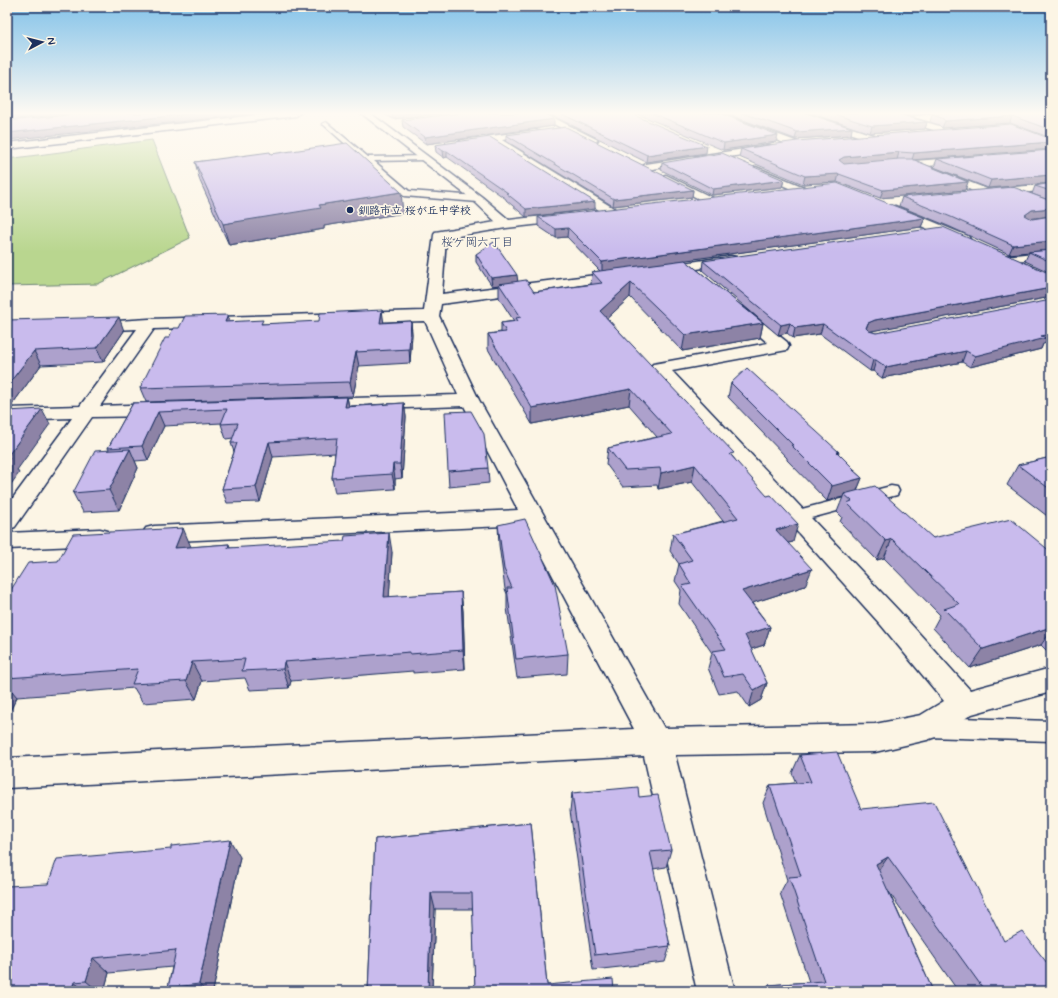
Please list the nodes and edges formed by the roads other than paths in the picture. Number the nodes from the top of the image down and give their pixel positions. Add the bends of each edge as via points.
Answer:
1 (367, 160) joint
2 (379, 160) edge
3 (426, 160) edge
4 (526, 160) edge
5 (685, 160) edge
6 (731, 160) edge
7 (968, 160) edge
8 (1051, 187) edge
9 (814, 188) edge
10 (800, 189) junction
11 (1010, 191) junction
12 (777, 192) edge
13 (986, 193) junction
14 (962, 195) edge
15 (724, 198) edge
16 (478, 199) junction
17 (709, 200) junction
18 (901, 201) edge
19 (1037, 201) edge
20 (687, 203) edge
21 (626, 210) edge
22 (611, 212) junction
23 (506, 224) junction
24 (942, 230) junction
25 (919, 233) edge
26 (970, 243) edge
27 (992, 252) edge
28 (1051, 254) edge
29 (741, 258) edge
30 (1006, 259) junction
31 (686, 268) junction
32 (1025, 268) edge
33 (655, 272) edge
34 (631, 275) edge
35 (698, 277) edge
36 (728, 302) edge
37 (432, 308) junction
38 (149, 324) junction
39 (78, 326) edge
40 (470, 400) junction
41 (302, 405) edge
42 (175, 409) edge
43 (87, 412) junction
44 (7, 414) edge
45 (891, 491) dead end
46 (796, 516) junction
47 (534, 517) junction
48 (7, 522) edge
49 (7, 541) edge
50 (1051, 680) edge
51 (964, 704) junction
52 (927, 727) junction
53 (1051, 731) edge
54 (656, 742) junction
55 (7, 773) edge
56 (716, 991) edge

1 - 2 lane
1 - 16 lane via 407,194
3 - 16 street
4 - 22 street
5 - 17 street via 643,165
6 - 10 street
7 - 13 street via 911,164
8 - 11 street
9 - 10 street
10 - 12 street
11 - 13 street
11 - 19 street
13 - 14 street
15 - 17 street
16 - 23 street
17 - 20 street
18 - 24 street via 886,205
21 - 22 street
22 - 23 street
23 - 37 street via 440,235
24 - 25 street
24 - 26 street
27 - 30 street
28 - 30 lane
29 - 31 street
30 - 32 street
31 - 33 street
31 - 35 street
34 - 37 street
36 - 46 street via 782,346 659,368
37 - 38 street
37 - 40 street
38 - 39 street
38 - 43 street
40 - 41 street
40 - 47 street
42 - 43 street
43 - 44 street
43 - 48 street
45 - 46 lane
46 - 51 street via 890,618
47 - 49 street
47 - 54 street
50 - 51 street
51 - 52 street
52 - 53 lane
52 - 54 street via 876,738
54 - 55 street
54 - 56 street

